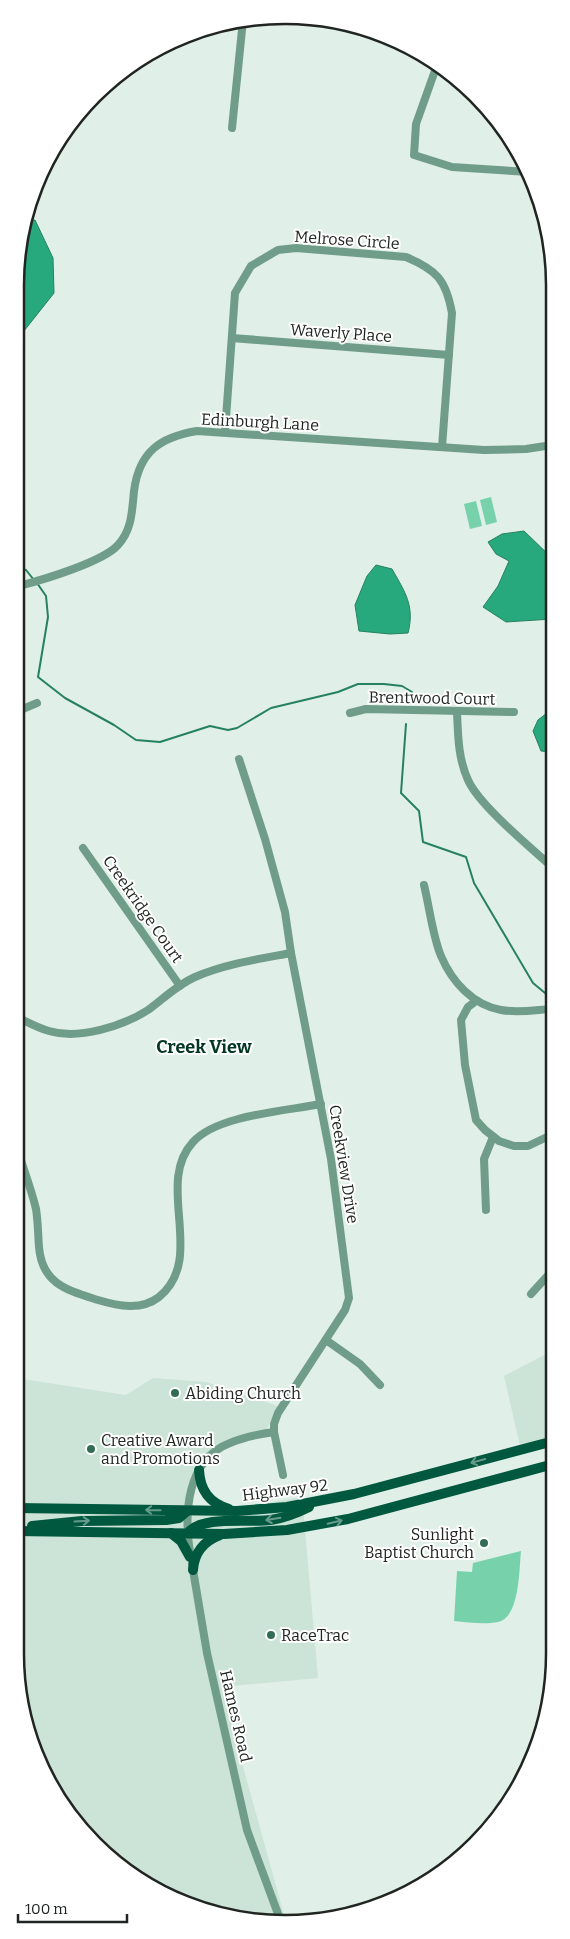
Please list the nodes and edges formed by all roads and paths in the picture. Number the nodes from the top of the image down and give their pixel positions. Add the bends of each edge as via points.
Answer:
1 (241, 28) edge
2 (434, 71) edge
3 (232, 128) dead end
4 (520, 171) edge
5 (232, 338) junction
6 (449, 355) junction
7 (225, 432) junction
8 (546, 446) edge
9 (442, 447) junction
10 (24, 585) edge
11 (37, 703) dead end
12 (24, 708) edge
13 (457, 711) junction
14 (514, 712) dead end
15 (350, 713) dead end
16 (239, 759) dead end
17 (83, 848) dead end
18 (546, 862) edge
19 (424, 885) dead end
20 (291, 953) junction
21 (180, 986) junction
22 (476, 1001) junction
23 (546, 1010) edge
24 (24, 1020) edge
25 (321, 1104) junction
26 (493, 1137) junction
27 (546, 1137) edge
28 (24, 1171) edge
29 (486, 1210) dead end
30 (546, 1278) edge
31 (531, 1294) dead end
32 (326, 1340) junction
33 (380, 1385) dead end
34 (274, 1432) junction
35 (546, 1443) edge
36 (546, 1466) edge
37 (199, 1470) junction
38 (283, 1475) dead end
39 (318, 1502) junction
40 (24, 1506) edge
41 (24, 1508) edge
42 (29, 1508) junction
43 (187, 1511) junction
44 (237, 1511) junction
45 (24, 1528) edge
46 (24, 1531) edge
47 (171, 1533) junction
48 (188, 1533) junction
49 (224, 1534) junction
50 (190, 1557) junction
51 (193, 1570) junction
52 (278, 1915) edge

1 - 3 street
2 - 4 street via 416,124 414,155 452,167
5 - 6 street, Waverly Place
5 - 6 street, Melrose Circle via 235,293 251,266 278,250 296,248 406,257 428,268 448,293 452,313
5 - 7 street, Melrose Circle
6 - 9 street, Melrose Circle
7 - 9 street, Edinburgh Lane
7 - 10 street, Edinburgh Lane via 197,430 162,441 139,468 132,516 117,547 57,575
8 - 9 street, Edinburgh Lane via 484,450
11 - 12 street
13 - 14 street, Brentwood Court
13 - 15 street, Brentwood Court via 366,709
13 - 18 street via 458,741 469,782 505,824
16 - 20 street, Creekview Drive via 281,893
17 - 21 street, Creekridge Court
19 - 22 street via 440,955 463,990
20 - 21 street via 212,971
20 - 25 street, Creekview Drive
21 - 24 street via 145,1012 112,1027 68,1034 48,1031
22 - 23 street via 503,1010
22 - 26 street via 468,1007 461,1020 465,1065 476,1120
25 - 28 street via 233,1120 210,1128 194,1140 184,1155 179,1174 179,1268 168,1288 152,1302 139,1306 114,1305 68,1290 52,1280 41,1262 36,1211
25 - 32 street, Creekview Drive via 349,1298 346,1310
26 - 27 street via 514,1146 528,1146
26 - 29 street via 484,1159
30 - 31 street
32 - 33 street via 360,1364
32 - 34 street, Creekview Drive via 278,1413
34 - 37 street via 228,1443 210,1456
34 - 38 street
35 -> 39 main road, Highway 92
49 -> 36 main road via 274,1532 326,1524
37 - 43 street
37 - 44 main road via 207,1496 219,1505
39 - 44 main road, Highway 92
39 -> 48 main road via 279,1519 204,1523
40 - 42 street
41 - 42 main road, Highway 92
43 -> 42 main road, Highway 92
43 - 44 main road, Highway 92
45 -> 43 main road via 59,1523 166,1520 179,1518
43 - 48 street, Hames Road
46 - 47 main road
47 - 48 main road
47 - 50 main road via 181,1541
48 - 49 main road
48 - 50 street, Hames Road
49 - 51 main road via 200,1549
50 - 51 street, Hames Road
51 - 52 street, Hames Road via 209,1662 247,1830

